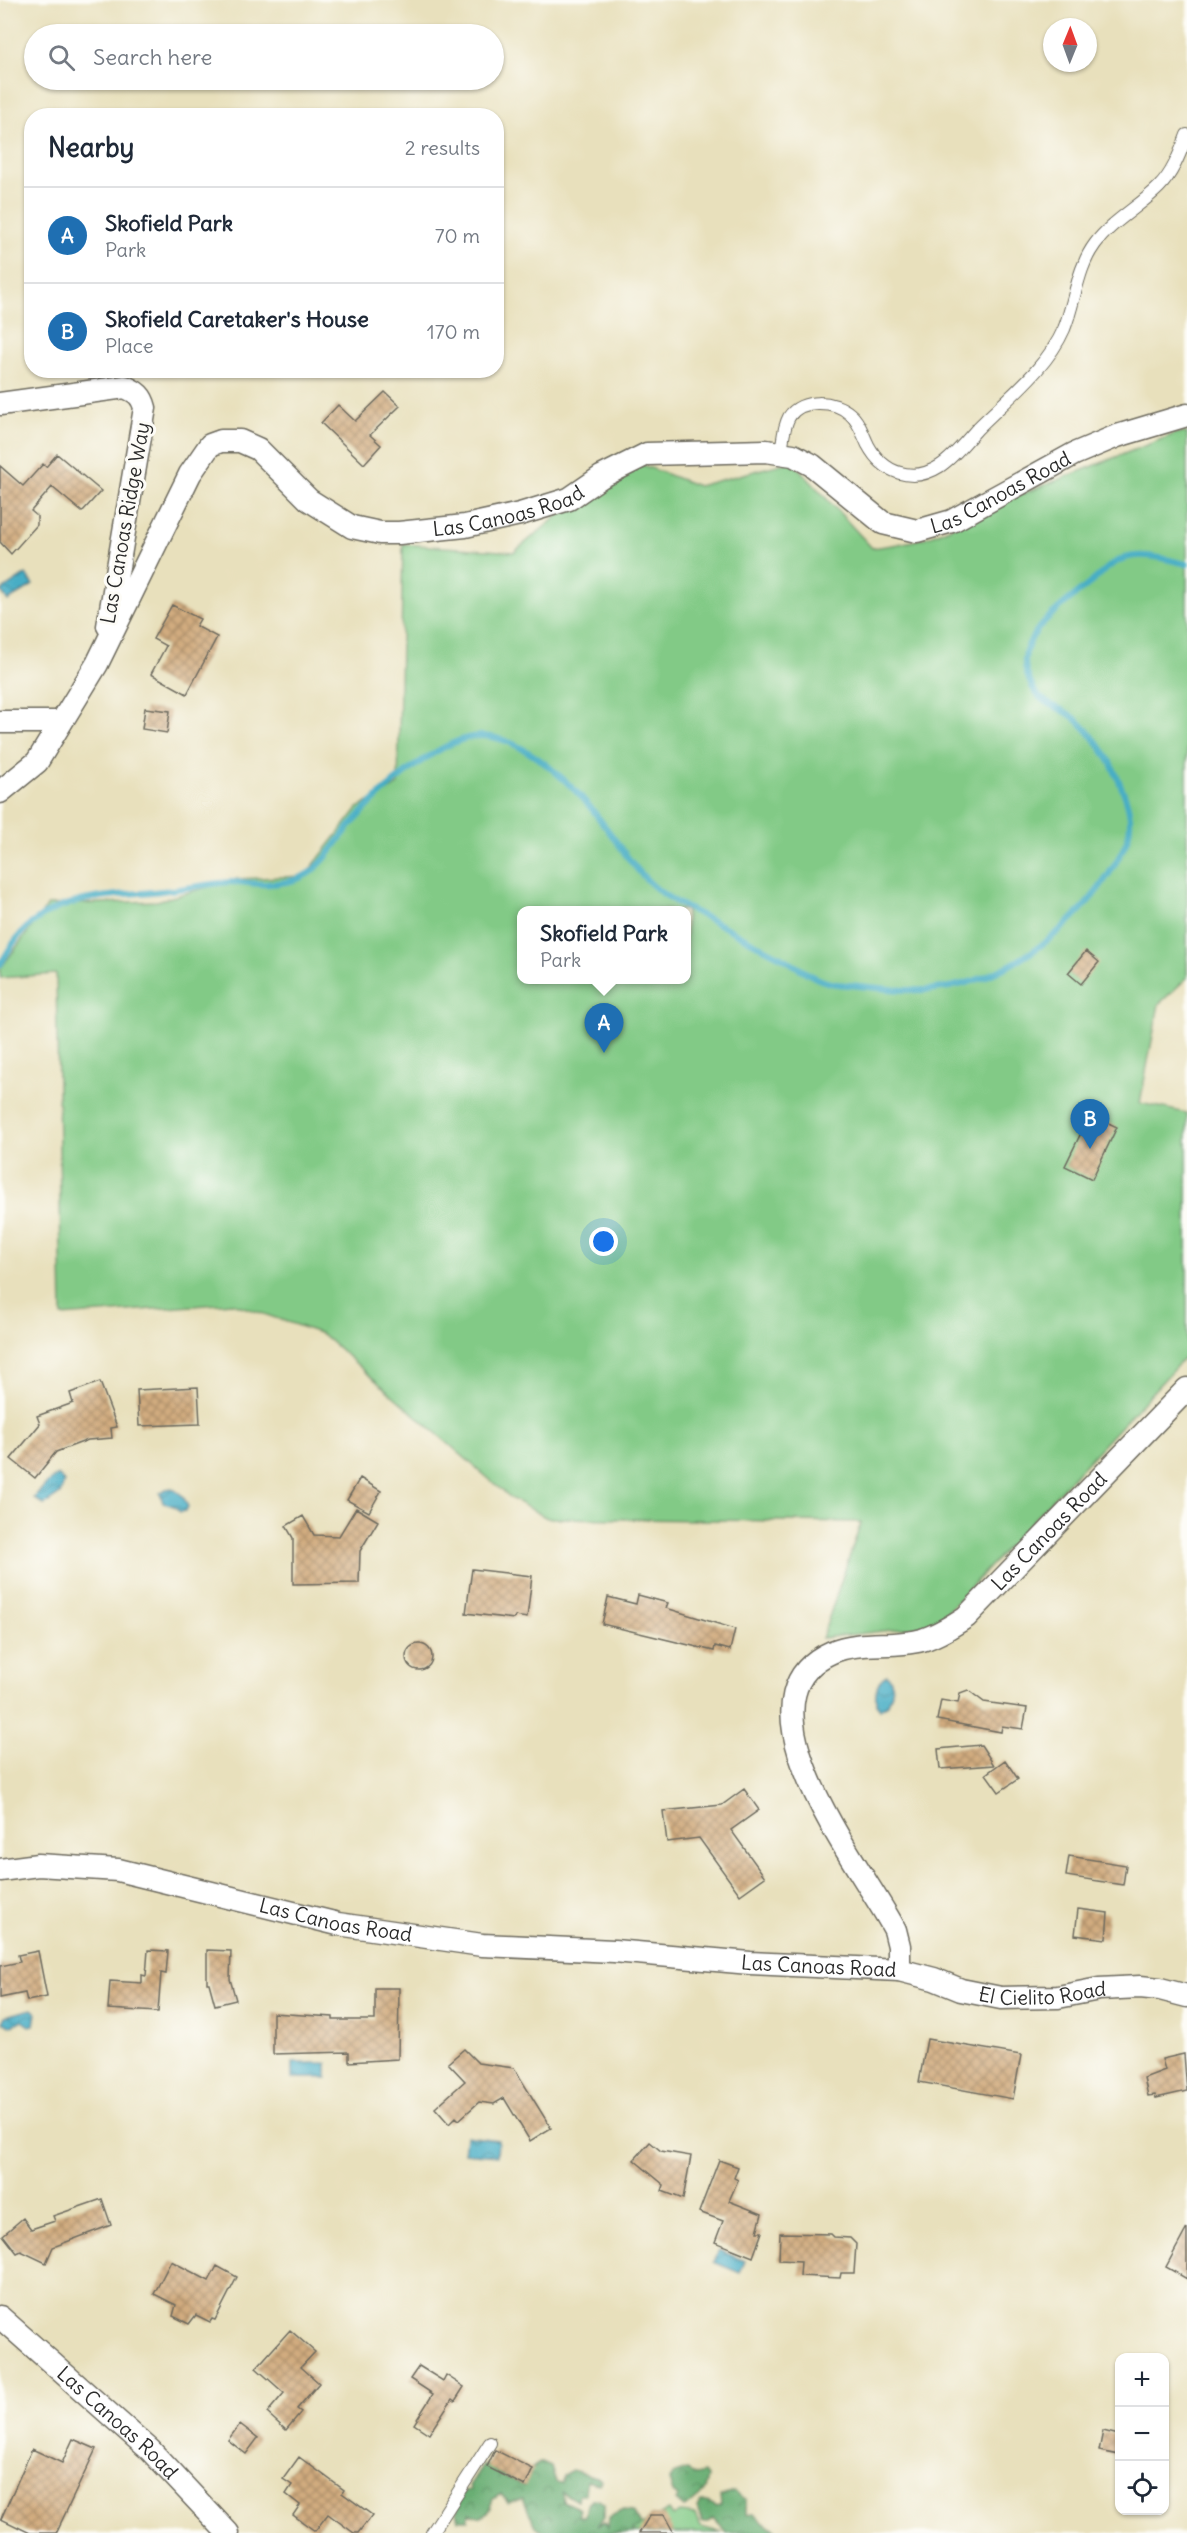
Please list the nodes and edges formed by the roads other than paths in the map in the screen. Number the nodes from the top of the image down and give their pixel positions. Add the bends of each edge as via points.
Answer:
1 (1187, 135) edge
2 (0, 404) edge
3 (1187, 415) edge
4 (781, 452) junction
5 (103, 651) junction
6 (0, 722) edge
7 (61, 722) junction
8 (0, 792) edge
9 (1187, 1389) edge
10 (0, 1870) edge
11 (899, 1971) junction
12 (1187, 1996) edge
13 (0, 2318) edge
14 (489, 2443) dead end
15 (228, 2533) edge
16 (432, 2533) edge

1 - 4 lane via 1161,185 1094,245 1063,330 1042,364 940,466 914,475 887,469 874,455 851,414 828,403 801,407 791,414
2 - 5 street, Las Canoas Ridge Way via 125,387 136,391 142,399 145,408
3 - 4 street, Las Canoas Road via 1117,435 1074,454 930,530 906,530 883,523 812,465
4 - 5 street, Las Canoas Road via 647,454 559,502 465,526 399,534 352,527 309,500 258,449 240,441 221,441 210,445 190,474
5 - 7 street, Las Canoas Road
6 - 7 street
7 - 8 street, Las Canoas Road via 37,762
9 - 11 street, Las Canoas Road via 966,1617 922,1640 836,1650 804,1675 795,1694 792,1714 800,1758 812,1789 895,1930
10 - 11 street, Las Canoas Road via 38,1864 118,1870 338,1924 482,1946
11 - 12 street, El Cielito Road via 1001,1998 1058,1997 1140,1987
13 - 15 street, Las Canoas Road via 150,2450
14 - 16 lane

